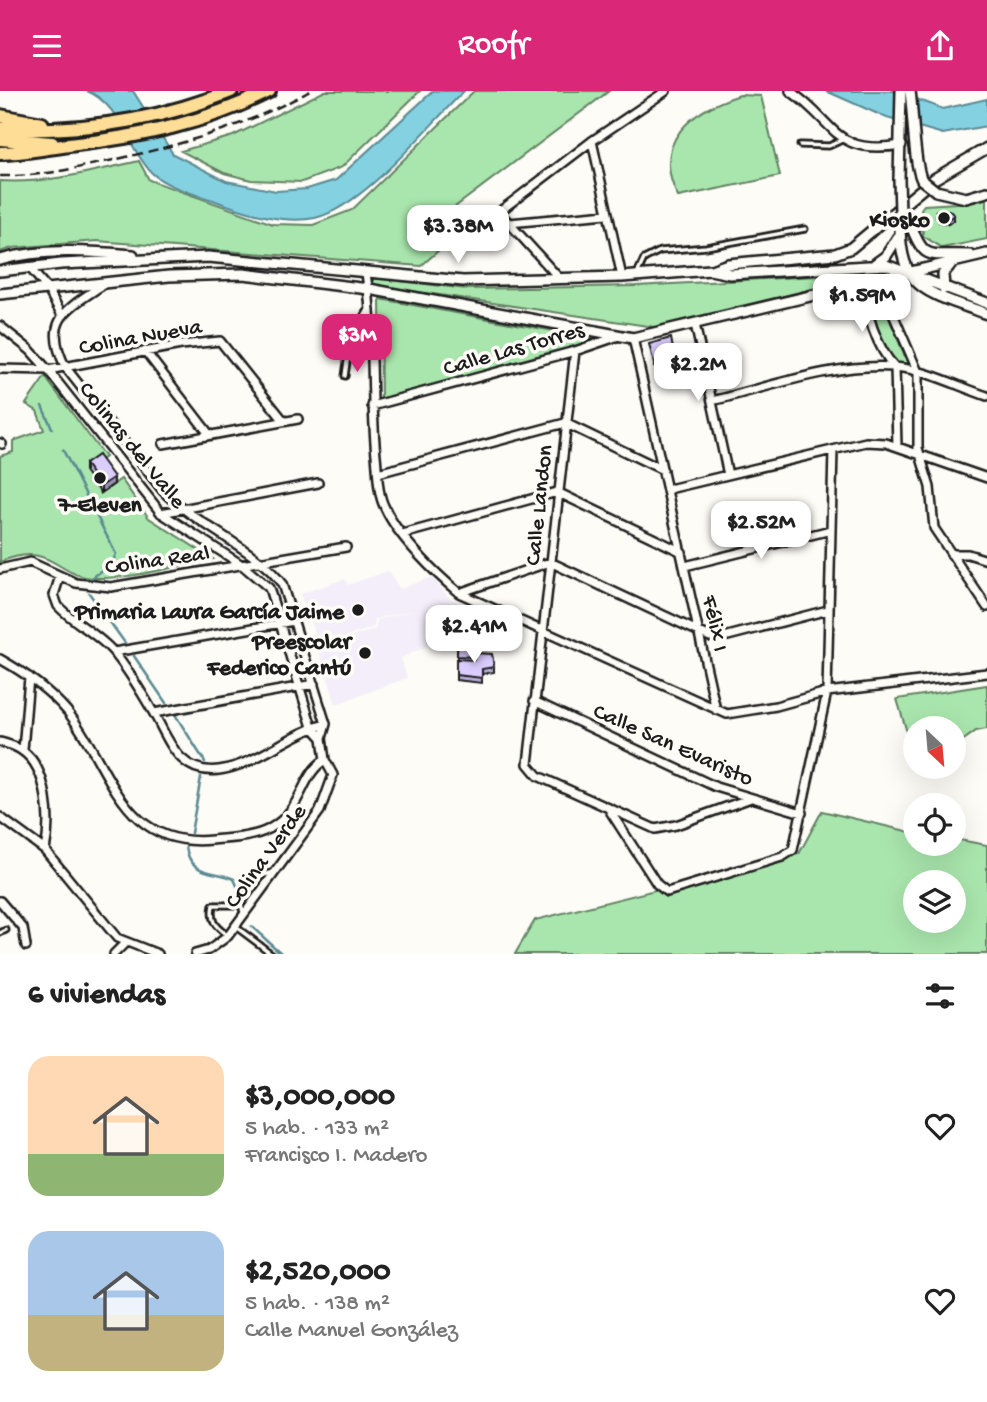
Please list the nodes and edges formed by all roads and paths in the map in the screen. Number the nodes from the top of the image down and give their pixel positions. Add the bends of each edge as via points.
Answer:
1 (231, 91) edge
2 (269, 91) edge
3 (666, 91) edge
4 (790, 91) edge
5 (901, 91) edge
6 (911, 91) edge
7 (0, 115) edge
8 (63, 128) junction
9 (0, 129) edge
10 (0, 139) edge
11 (842, 140) junction
12 (592, 141) junction
13 (74, 145) junction
14 (800, 145) dead end
15 (902, 145) junction
16 (987, 148) edge
17 (0, 153) edge
18 (987, 192) edge
19 (499, 212) junction
20 (607, 213) junction
21 (900, 214) junction
22 (509, 223) junction
23 (478, 228) dead end
24 (805, 229) dead end
25 (898, 235) junction
26 (984, 255) edge
27 (156, 258) junction
28 (0, 260) edge
29 (875, 264) junction
30 (951, 264) junction
31 (28, 267) junction
32 (710, 270) junction
33 (0, 271) edge
34 (908, 271) junction
35 (366, 273) junction
36 (637, 276) junction
37 (622, 277) junction
38 (887, 278) junction
39 (561, 279) junction
40 (105, 282) junction
41 (863, 284) junction
42 (47, 288) junction
43 (369, 289) junction
44 (944, 289) junction
45 (0, 293) edge
46 (987, 303) edge
47 (370, 308) junction
48 (987, 314) edge
49 (62, 315) junction
50 (695, 324) junction
51 (0, 326) edge
52 (623, 334) junction
53 (634, 338) junction
54 (145, 351) junction
55 (575, 351) junction
56 (895, 367) junction
57 (66, 368) junction
58 (0, 369) edge
59 (48, 370) junction
60 (918, 372) junction
61 (345, 376) dead end
62 (987, 396) edge
63 (712, 401) junction
64 (372, 406) junction
65 (298, 419) dead end
66 (284, 421) junction
67 (565, 423) junction
68 (209, 434) junction
69 (163, 444) dead end
70 (897, 446) junction
71 (832, 450) junction
72 (920, 454) junction
73 (663, 470) junction
74 (378, 473) junction
75 (728, 475) junction
76 (987, 478) edge
77 (318, 483) dead end
78 (669, 489) junction
79 (557, 492) junction
80 (180, 509) junction
81 (161, 513) junction
82 (831, 530) junction
83 (403, 534) junction
84 (346, 547) dead end
85 (682, 552) junction
86 (951, 554) junction
87 (987, 560) edge
88 (259, 562) junction
89 (550, 562) junction
90 (242, 565) junction
91 (685, 566) junction
92 (0, 569) edge
93 (60, 576) junction
94 (460, 593) junction
95 (987, 607) edge
96 (828, 610) junction
97 (294, 621) junction
98 (280, 623) junction
99 (544, 633) junction
100 (700, 635) junction
101 (114, 652) junction
102 (0, 659) edge
103 (987, 673) edge
104 (29, 677) junction
105 (314, 684) junction
106 (300, 687) junction
107 (827, 692) junction
108 (534, 701) junction
109 (716, 711) junction
110 (154, 713) junction
111 (326, 724) junction
112 (312, 727) junction
113 (322, 739) junction
114 (0, 742) edge
115 (23, 750) junction
116 (325, 760) junction
117 (751, 798) junction
118 (610, 810) junction
119 (802, 813) junction
120 (0, 817) edge
121 (45, 850) junction
122 (279, 870) junction
123 (0, 901) edge
124 (240, 905) junction
125 (244, 917) junction
126 (236, 927) junction
127 (6, 930) dead end
128 (0, 933) edge
129 (228, 936) junction
130 (125, 943) junction
131 (26, 946) dead end
132 (134, 947) junction
133 (114, 954) edge
134 (126, 954) edge
135 (158, 954) edge
136 (195, 954) edge
137 (272, 954) edge

1 - 8 main road via 165,114 114,125
2 - 13 main road via 168,129
3 - 12 street
4 - 11 street
5 - 15 street
6 - 18 street, bridge via 916,164 922,180 936,191 967,198
7 - 8 main road
8 - 9 main road
10 - 13 main road
11 - 14 lane via 829,146
11 - 15 street via 861,148
12 - 19 street
12 - 20 street
13 - 17 main road
15 - 21 street, bridge
16 - 32 street via 944,172 851,248
19 - 22 street
19 - 23 street
20 - 22 street
20 - 37 street
21 - 25 street
21 - 26 street via 907,218 918,246 928,253
22 - 39 street
24 - 36 lane via 660,251 644,259
25 - 29 street via 887,256
25 - 34 street
26 - 30 street
27 - 28 street via 89,252
27 - 31 street
27 - 35 street via 237,259
29 - 32 street via 730,274
29 - 34 street
30 - 34 street
30 - 44 street via 943,274
31 - 33 street
31 - 42 street
32 - 36 street
34 - 38 street
34 - 44 street
34 - 48 street via 920,288
35 - 39 street via 463,281
35 - 43 street
36 - 37 street
37 - 39 street
38 - 41 street
38 - 60 street via 890,307
40 - 42 street
40 - 43 street via 243,274
40 - 49 street
41 - 50 street
41 - 56 street via 869,315 886,358
42 - 45 street
42 - 49 street
43 - 47 street
43 - 52 street
44 - 46 street
47 - 61 lane via 350,341
47 - 64 street
49 - 57 street, Colinas del Valle via 55,340
50 - 53 street
50 - 63 street
51 - 59 street, Colinas del Valle
52 - 53 street
52 - 55 street, Calle Las Torres
53 - 73 street, Félix I
54 - 57 street, Colina Nueva
54 - 66 street, Colina Nueva via 220,341
54 - 68 street
55 - 64 street, Calle Las Torres
55 - 67 street, Calle Landon
56 - 60 street
56 - 63 street via 833,373
56 - 70 street
57 - 59 street, Colina Nueva
57 - 80 street, Colinas del Valle
58 - 59 street, Colina Nueva
59 - 81 street, Colinas del Valle
60 - 62 street
60 - 72 street
63 - 75 street
64 - 74 street
65 - 66 street
66 - 68 street
67 - 73 street
67 - 74 street
67 - 79 street, Calle Landon
68 - 69 street
70 - 71 street via 866,442
70 - 72 street
71 - 75 street
71 - 82 street
72 - 76 street
72 - 86 street via 930,487 934,528
73 - 78 street, Félix I
74 - 83 street via 384,508
75 - 78 street
77 - 80 street
78 - 85 street, Félix I
79 - 83 street
79 - 85 street
79 - 89 street, Calle Landon
80 - 81 street
80 - 88 street, Colinas del Valle
81 - 90 street, Colinas del Valle
82 - 91 street
82 - 96 street
83 - 94 street
84 - 88 street, Colina Real
85 - 91 street, Félix I
86 - 87 street
86 - 95 street
88 - 90 street, Colina Real
88 - 97 street, Colinas del Valle via 282,584
89 - 94 street
89 - 99 street, Calle Landon
89 - 100 street
90 - 93 street, Colina Real via 111,587 92,587
90 - 98 street, Colinas del Valle via 269,588
91 - 100 street, Félix I
92 - 93 street, Colina Real via 30,562
93 - 101 street via 54,595 58,606
94 - 99 street
96 - 100 street via 728,636
96 - 107 street
97 - 98 street
97 - 105 street, Colinas del Valle
98 - 101 street
98 - 106 street, Colinas del Valle
99 - 108 street, Calle Landon
99 - 109 street
100 - 109 street, Félix I
101 - 110 street
102 - 104 street
103 - 107 street
104 - 115 street
104 - 116 street via 68,713 125,808 143,823 183,839 232,838 267,830 289,814 311,774
105 - 106 street
105 - 111 street, Colinas del Valle
106 - 110 street
106 - 112 street, Colinas del Valle
107 - 109 street via 738,714
107 - 119 street
108 - 117 street, Calle San Evaristo via 716,787
108 - 118 street, Calle Landon via 527,759 530,769
110 - 112 street via 176,755 205,770 243,762
111 - 112 street
111 - 113 street
112 - 113 street, Colinas del Valle
113 - 116 street, Colina Verde
114 - 115 street
115 - 121 street via 40,780 50,814
116 - 122 street, Colina Verde via 333,775 327,797
117 - 118 street via 665,828 647,827
117 - 119 street, Calle San Evaristo
118 - 119 street via 664,891 770,861 793,850
120 - 121 street
121 - 130 street via 110,931
122 - 124 lane via 257,877
122 - 125 street, Colina Verde
123 - 131 street via 23,927
124 - 125 lane
124 - 129 lane via 213,905 211,917
125 - 126 street, Colina Verde
126 - 129 street, Colina Verde
126 - 137 lane
127 - 128 lane
129 - 136 street, Colina Verde
130 - 132 street
130 - 133 street
132 - 134 street
132 - 135 street

